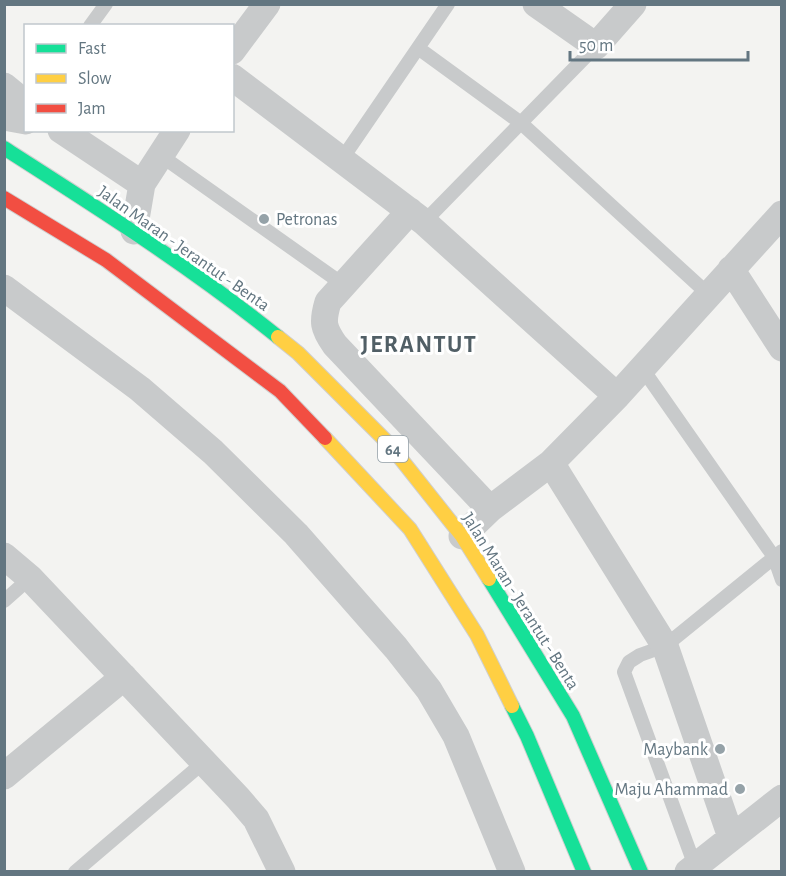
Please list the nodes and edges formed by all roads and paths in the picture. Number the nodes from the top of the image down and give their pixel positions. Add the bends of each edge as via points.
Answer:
1 (106, 4) edge
2 (267, 4) edge
3 (448, 4) edge
4 (536, 4) edge
5 (633, 4) edge
6 (91, 24) edge
7 (596, 46) junction
8 (234, 48) edge
9 (418, 48) junction
10 (234, 78) edge
11 (4, 86) edge
12 (24, 102) edge
13 (4, 117) edge
14 (24, 121) edge
15 (521, 123) junction
16 (64, 132) edge
17 (176, 132) edge
18 (4, 148) edge
19 (160, 155) junction
20 (342, 159) junction
21 (142, 184) junction
22 (4, 198) edge
23 (782, 214) edge
24 (417, 216) junction
25 (134, 231) junction
26 (731, 269) junction
27 (344, 285) junction
28 (4, 288) edge
29 (708, 294) junction
30 (782, 348) edge
31 (642, 368) junction
32 (617, 396) junction
33 (551, 463) junction
34 (490, 509) junction
35 (462, 536) junction
36 (778, 554) edge
37 (4, 556) edge
38 (30, 578) junction
39 (782, 580) edge
40 (4, 601) edge
41 (664, 646) junction
42 (124, 677) junction
43 (204, 762) junction
44 (4, 776) edge
45 (782, 798) edge
46 (731, 837) junction
47 (276, 869) edge
48 (692, 869) edge
49 (75, 872) edge
50 (512, 872) edge
51 (584, 872) edge
52 (641, 872) edge

1 - 6 lane
2 - 8 street
3 - 9 lane
4 - 7 street
5 - 7 street
7 - 15 lane
9 - 15 lane
9 - 20 lane
10 - 20 street
11 - 12 street
13 - 14 street
15 - 24 lane
15 - 29 lane
16 - 21 street
17 - 19 street
18 - 25 main road, Jalan Maran - Jerantut - Benta / 64
19 - 21 street
19 - 27 lane
20 - 24 street
21 - 25 street
22 - 51 main road, 64 via 106,260 280,391 410,529 477,635 527,736
23 - 26 street
24 - 27 street
24 - 32 street
25 - 35 main road, Jalan Maran - Jerantut - Benta / 64 via 298,353 389,444
26 - 29 street
26 - 30 street
27 - 34 street via 328,302 323,319 326,332
28 - 50 street via 140,389 213,452 296,534 396,648 429,690 456,736
29 - 31 street
31 - 32 street
31 - 36 lane
32 - 33 street
33 - 34 street
33 - 41 street
34 - 35 street
35 - 52 main road, Jalan Maran - Jerantut - Benta / 64 via 573,716
36 - 39 lane
36 - 41 lane
37 - 38 street
38 - 40 lane
38 - 42 street
41 - 46 street
41 - 48 lane via 629,662 624,672
42 - 43 street
42 - 44 street
43 - 47 street via 256,819
43 - 49 lane
45 - 46 street
46 - 48 street

